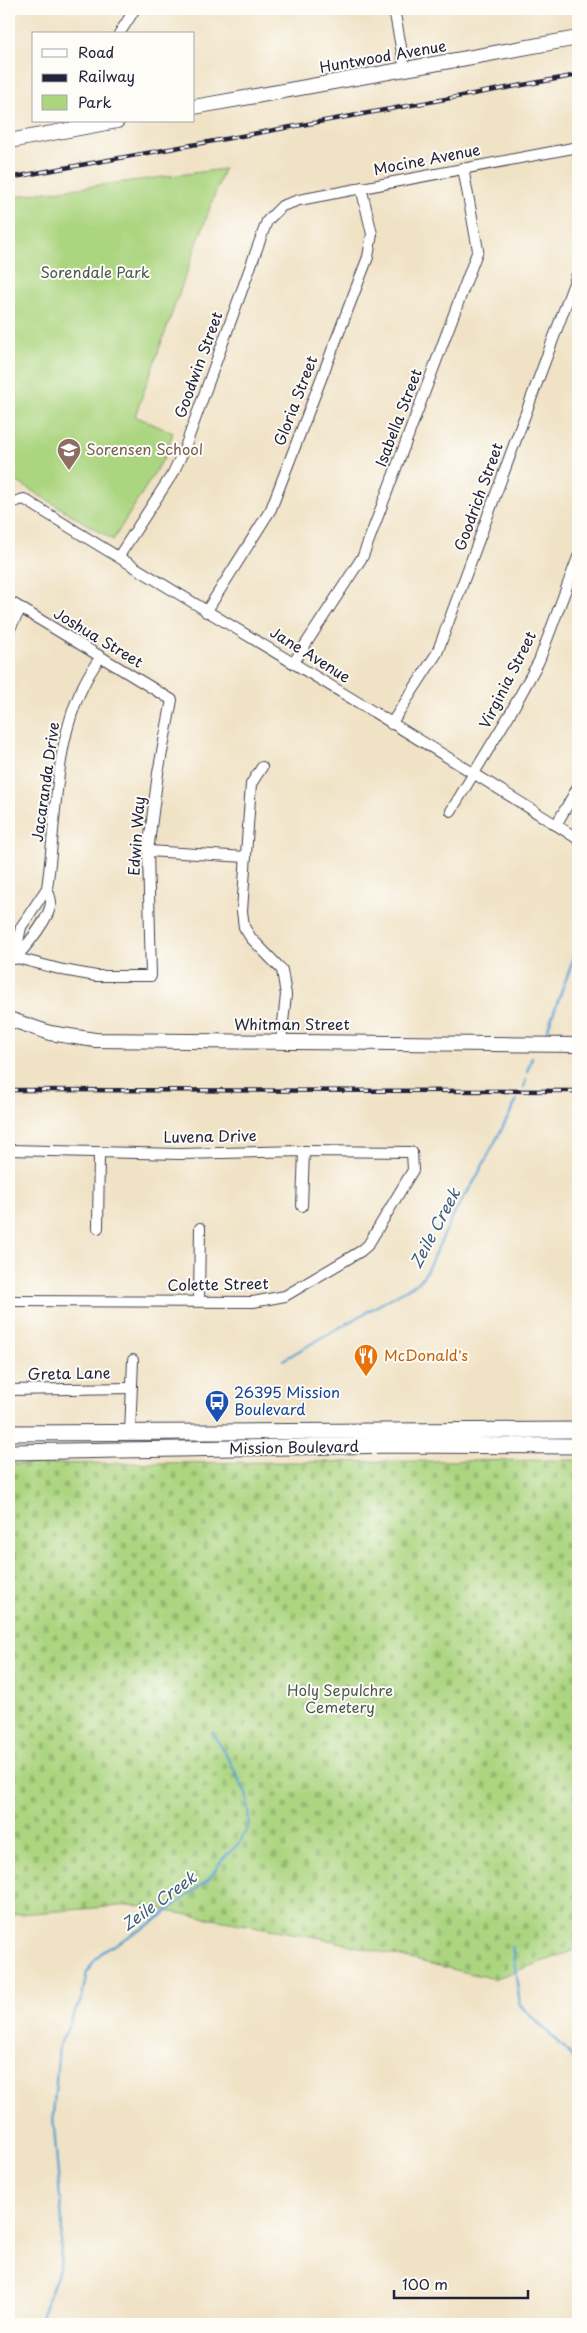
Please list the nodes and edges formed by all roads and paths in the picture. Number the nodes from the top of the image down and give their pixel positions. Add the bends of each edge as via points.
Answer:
1 (135, 9) edge
2 (394, 9) edge
3 (120, 32) edge
4 (578, 38) edge
5 (405, 69) junction
6 (195, 107) edge
7 (114, 122) edge
8 (9, 141) edge
9 (578, 147) edge
10 (463, 168) junction
11 (361, 187) junction
12 (282, 206) joint
13 (578, 272) edge
14 (9, 508) edge
15 (119, 556) junction
16 (578, 557) edge
17 (9, 601) edge
18 (21, 608) junction
19 (206, 612) junction
20 (9, 630) edge
21 (100, 658) junction
22 (294, 662) junction
23 (172, 700) joint
24 (391, 724) junction
25 (262, 767) dead end
26 (474, 775) junction
27 (578, 787) edge
28 (451, 811) dead end
29 (556, 825) junction
30 (578, 839) edge
31 (148, 850) junction
32 (246, 856) junction
33 (47, 888) junction
34 (12, 957) edge
35 (9, 1019) edge
36 (282, 1041) junction
37 (578, 1045) edge
38 (9, 1150) edge
39 (304, 1151) junction
40 (412, 1152) joint
41 (99, 1153) junction
42 (302, 1206) dead end
43 (98, 1228) dead end
44 (200, 1228) dead end
45 (9, 1301) edge
46 (199, 1301) junction
47 (133, 1360) dead end
48 (130, 1388) junction
49 (9, 1390) edge
50 (578, 1430) edge
51 (404, 1431) junction
52 (9, 1433) edge
53 (130, 1433) junction
54 (578, 1446) edge
55 (344, 1447) junction
56 (9, 1452) edge

1 - 3 street
2 - 5 street
4 - 5 street, Huntwood Avenue
5 - 6 street, Huntwood Avenue
7 - 8 street
9 - 10 street, Mocine Avenue
10 - 11 street, Mocine Avenue
10 - 22 street, Isabella Street via 478,250 363,556
11 - 12 street, Mocine Avenue
11 - 19 street, Gloria Street via 372,234 368,257 271,509
12 - 15 street, Goodwin Street via 268,221 184,450 173,473
13 - 24 street, Goodrich Street via 437,652
14 - 15 street, Jane Avenue via 13,502 24,499
15 - 19 street, Jane Avenue
16 - 26 street, Virginia Street via 539,661
17 - 18 street, Joshua Street
18 - 20 street
18 - 21 street, Joshua Street
19 - 22 street, Jane Avenue
21 - 23 street, Joshua Street
21 - 33 street, Jacaranda Drive via 87,676 69,721
22 - 24 street, Jane Avenue
23 - 31 street, Edwin Way
24 - 26 street, Jane Avenue
25 - 32 street via 252,784
26 - 28 street, Virginia Street
26 - 29 street, Jane Avenue
27 - 29 street
29 - 30 street, Jane Avenue
31 - 32 street
31 - 34 street, Edwin Way via 151,976 96,976
32 - 36 street via 244,927 282,970 286,995
33 - 34 street, Jacaranda Drive via 21,927
33 - 34 street, Jacaranda Drive via 51,902 48,912 30,942
35 - 36 street, Whitman Street via 50,1033 95,1040
36 - 37 street, Whitman Street
38 - 41 street, Luvena Drive
39 - 40 street, Luvena Drive
39 - 41 street, Luvena Drive
39 - 42 street
40 - 46 street, Colette Street via 413,1170 374,1238 361,1251 285,1296 252,1302
41 - 43 street
44 - 46 street
45 - 46 street, Colette Street
47 - 48 street, Greta Lane
48 - 49 street, Greta Lane
48 - 53 street, Greta Lane
50 - 51 main road, Mission Boulevard
51 - 53 main road, Mission Boulevard
51 - 55 main road via 397,1438 363,1439
52 - 53 main road, Mission Boulevard
54 - 55 main road, Mission Boulevard
55 - 56 main road, Mission Boulevard

